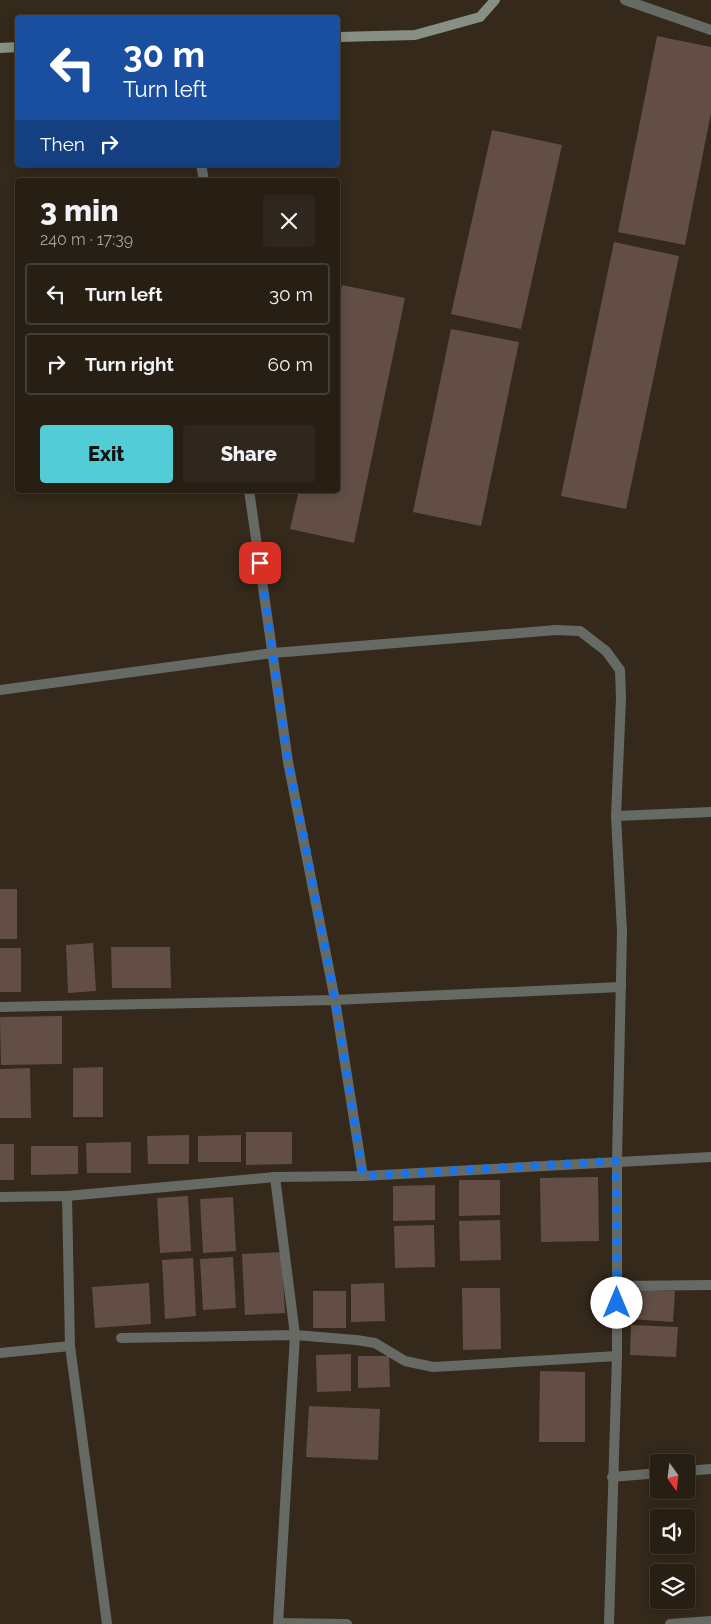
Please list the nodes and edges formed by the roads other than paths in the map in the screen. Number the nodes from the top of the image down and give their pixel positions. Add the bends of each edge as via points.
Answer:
1 (495, 0) edge
2 (625, 0) edge
3 (711, 30) edge
4 (340, 37) edge
5 (15, 47) edge
6 (0, 48) edge
7 (249, 493) edge
8 (273, 653) junction
9 (0, 690) edge
10 (711, 812) edge
11 (616, 816) junction
12 (621, 987) junction
13 (335, 1000) junction
14 (0, 1007) edge
15 (711, 1157) edge
16 (616, 1161) junction
17 (363, 1176) junction
18 (275, 1177) junction
19 (67, 1196) junction
20 (0, 1197) edge
21 (711, 1285) edge
22 (617, 1286) junction
23 (296, 1335) junction
24 (121, 1338) dead end
25 (70, 1346) junction
26 (0, 1353) edge
27 (617, 1356) junction
28 (711, 1469) edge
29 (695, 1470) edge
30 (650, 1474) edge
31 (612, 1476) junction
32 (711, 1621) edge
33 (107, 1624) edge
34 (278, 1624) edge
35 (347, 1624) edge
36 (609, 1624) edge
37 (670, 1624) edge

1 - 4 main road via 480,17 415,35
2 - 3 street
5 - 6 main road
7 - 8 street
8 - 9 street
8 - 11 street via 556,630 580,631 606,651 620,670
8 - 13 street via 288,762
10 - 11 street
11 - 12 street via 622,932
12 - 13 street
12 - 16 street
13 - 14 street
13 - 17 street
15 - 16 street
16 - 17 street
16 - 22 street
17 - 18 street
18 - 19 street
18 - 23 street
19 - 20 street
19 - 25 street
21 - 22 street
22 - 27 street
23 - 24 street
23 - 27 street via 375,1343 405,1361 433,1367
23 - 34 street
25 - 26 street
25 - 33 street
27 - 31 street
28 - 29 street
30 - 31 street
31 - 36 street
32 - 37 street
34 - 35 street

